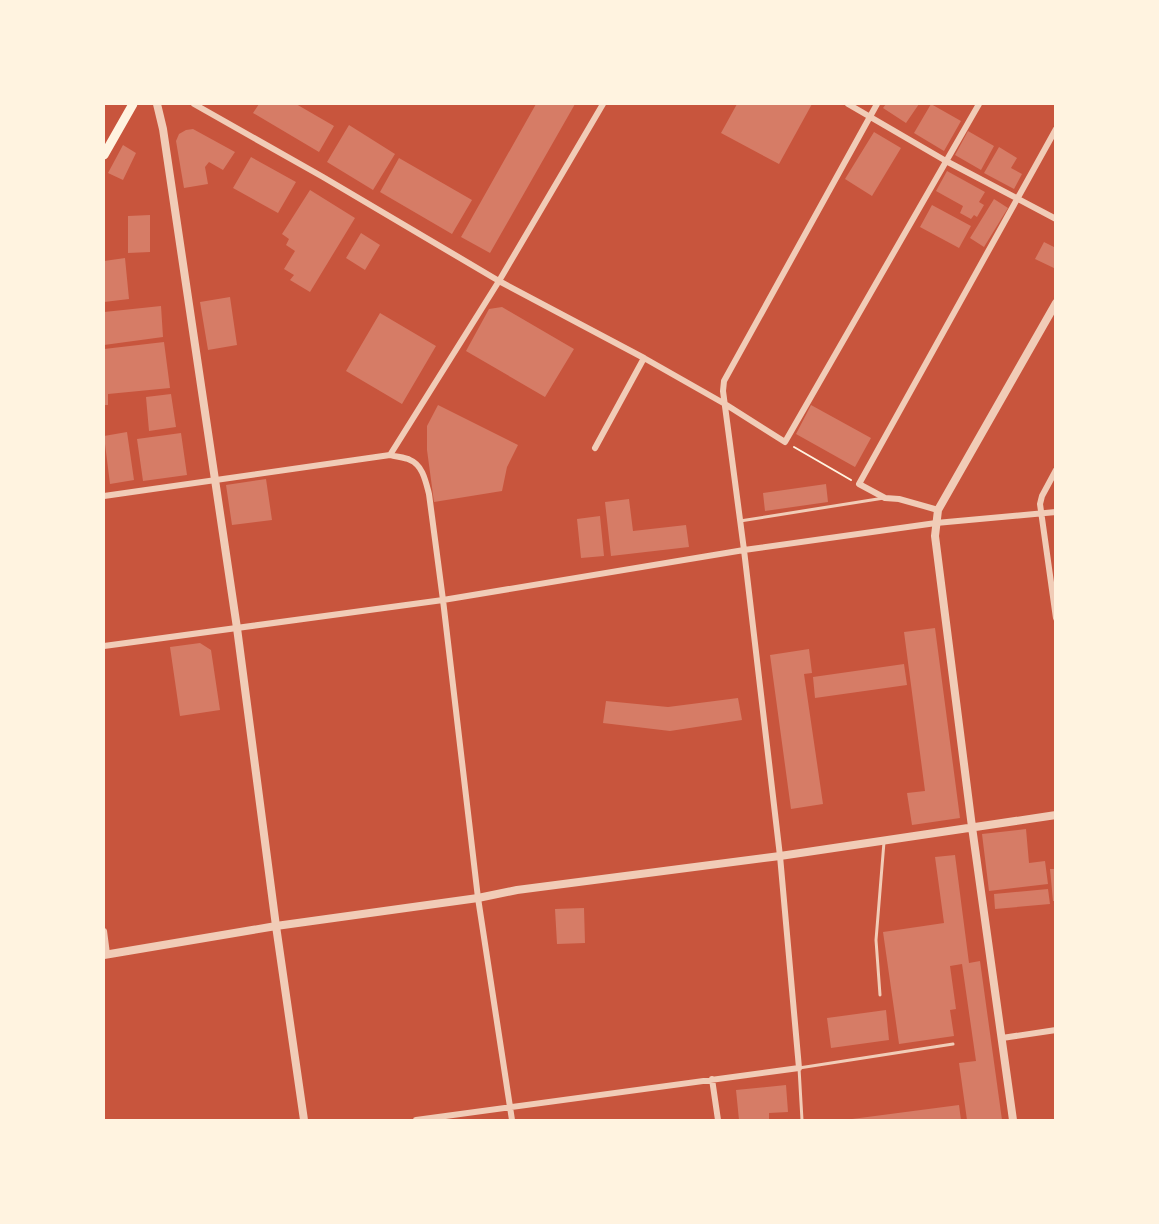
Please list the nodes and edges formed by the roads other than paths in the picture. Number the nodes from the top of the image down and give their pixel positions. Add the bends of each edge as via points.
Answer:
1 (133, 104) edge
2 (157, 104) edge
3 (194, 104) edge
4 (603, 104) edge
5 (848, 104) edge
6 (877, 104) edge
7 (979, 104) edge
8 (870, 116) junction
9 (1056, 129) edge
10 (104, 155) edge
11 (946, 160) junction
12 (1017, 199) junction
13 (1056, 219) edge
14 (499, 281) junction
15 (1056, 303) edge
16 (644, 358) junction
17 (724, 404) junction
18 (595, 448) dead end
19 (390, 455) junction
20 (1056, 470) edge
21 (214, 481) junction
22 (104, 496) edge
23 (885, 498) junction
24 (938, 510) junction
25 (1056, 512) edge
26 (1041, 514) junction
27 (740, 521) junction
28 (936, 523) junction
29 (744, 550) junction
30 (443, 600) junction
31 (1056, 618) edge
32 (237, 628) junction
33 (104, 646) edge
34 (1056, 815) edge
35 (972, 827) junction
36 (885, 840) junction
37 (780, 856) junction
38 (478, 898) junction
39 (276, 926) junction
40 (104, 931) edge
41 (105, 955) edge
42 (880, 995) dead end
43 (1056, 1030) edge
44 (1002, 1038) junction
45 (953, 1044) dead end
46 (800, 1068) junction
47 (712, 1079) junction
48 (510, 1108) junction
49 (304, 1120) edge
50 (416, 1120) edge
51 (512, 1120) edge
52 (718, 1120) edge
53 (802, 1120) edge
54 (1012, 1120) edge

1 - 10 main road
2 - 21 street
3 - 14 street
4 - 14 street
5 - 8 street
6 - 8 street
7 - 11 street
8 - 11 street
8 - 17 street via 723,381
9 - 12 street
11 - 12 street
11 - 17 street via 786,442
12 - 13 street
12 - 23 street via 859,484
14 - 16 street
14 - 19 street
15 - 24 street
16 - 17 street
16 - 18 street
17 - 27 street
19 - 21 street
19 - 30 street via 411,460 425,478
20 - 26 street via 1042,496
21 - 22 street
21 - 32 street
23 - 24 street
23 - 27 lane
24 - 28 street
25 - 26 street
26 - 28 street
26 - 31 street
27 - 29 street
28 - 29 street
28 - 35 street via 936,549
29 - 30 street
29 - 37 street
30 - 32 street
30 - 38 street
32 - 33 street
32 - 39 street
34 - 35 street
35 - 36 street
35 - 44 street
36 - 37 street
36 - 42 lane via 876,940
37 - 38 street via 528,888
37 - 46 street
38 - 39 street
38 - 48 street
39 - 41 street
39 - 49 street
40 - 41 street
43 - 44 street
44 - 54 street
45 - 46 lane
46 - 47 street
46 - 53 lane
47 - 48 street
47 - 52 street
48 - 50 street
48 - 51 street

